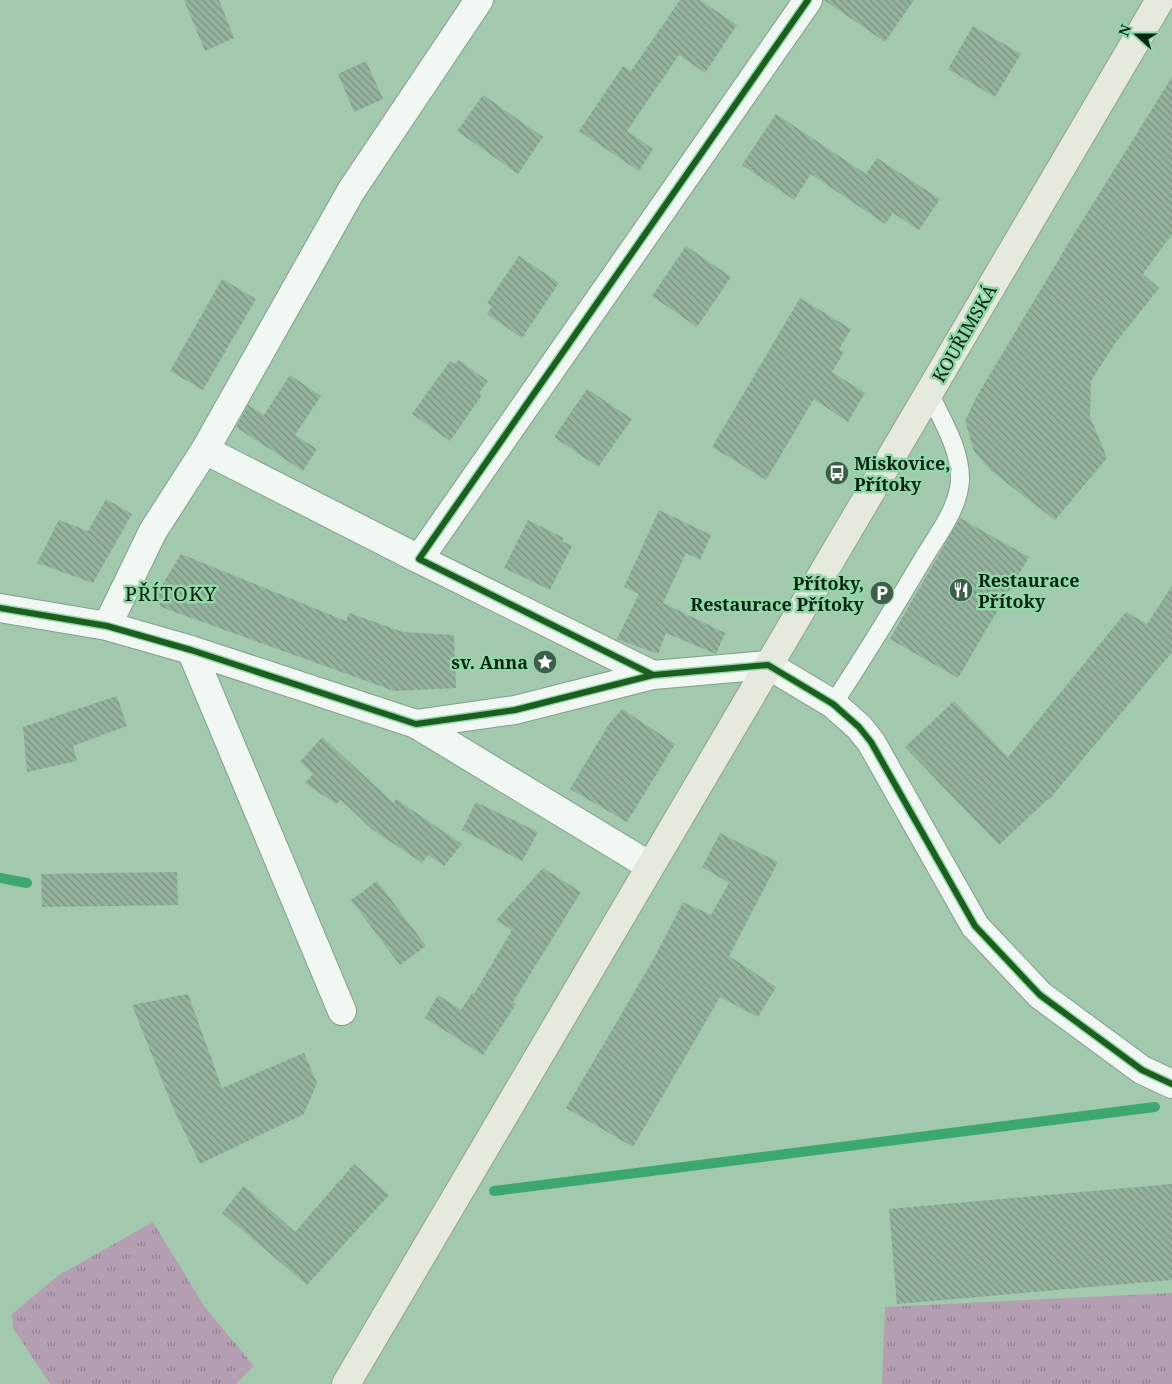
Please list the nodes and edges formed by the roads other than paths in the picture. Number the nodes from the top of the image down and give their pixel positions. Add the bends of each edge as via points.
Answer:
1 (478, 0) edge
2 (808, 0) edge
3 (1160, 0) edge
4 (929, 393) junction
5 (204, 450) junction
6 (419, 559) junction
7 (0, 608) edge
8 (107, 626) junction
9 (191, 650) junction
10 (768, 666) junction
11 (653, 674) junction
12 (833, 704) junction
13 (416, 724) junction
14 (650, 866) junction
15 (342, 1011) dead end
16 (1172, 1084) edge
17 (346, 1384) edge

1 - 5 street via 351,191
2 - 6 street
3 - 4 main road, KOUŘIMSKÁ
4 - 10 main road, KOUŘIMSKÁ
4 - 12 lane via 951,437 959,465 959,491 947,518 900,598
5 - 6 street
5 - 8 street via 153,531
6 - 11 street
7 - 8 street
8 - 9 street
9 - 13 street
9 - 15 street
10 - 11 street
10 - 12 street
10 - 14 main road, KOUŘIMSKÁ
11 - 13 street via 515,710
12 - 16 street via 860,727 871,742 975,926 1040,995 1142,1070
13 - 14 street
14 - 17 main road, KOUŘIMSKÁ

